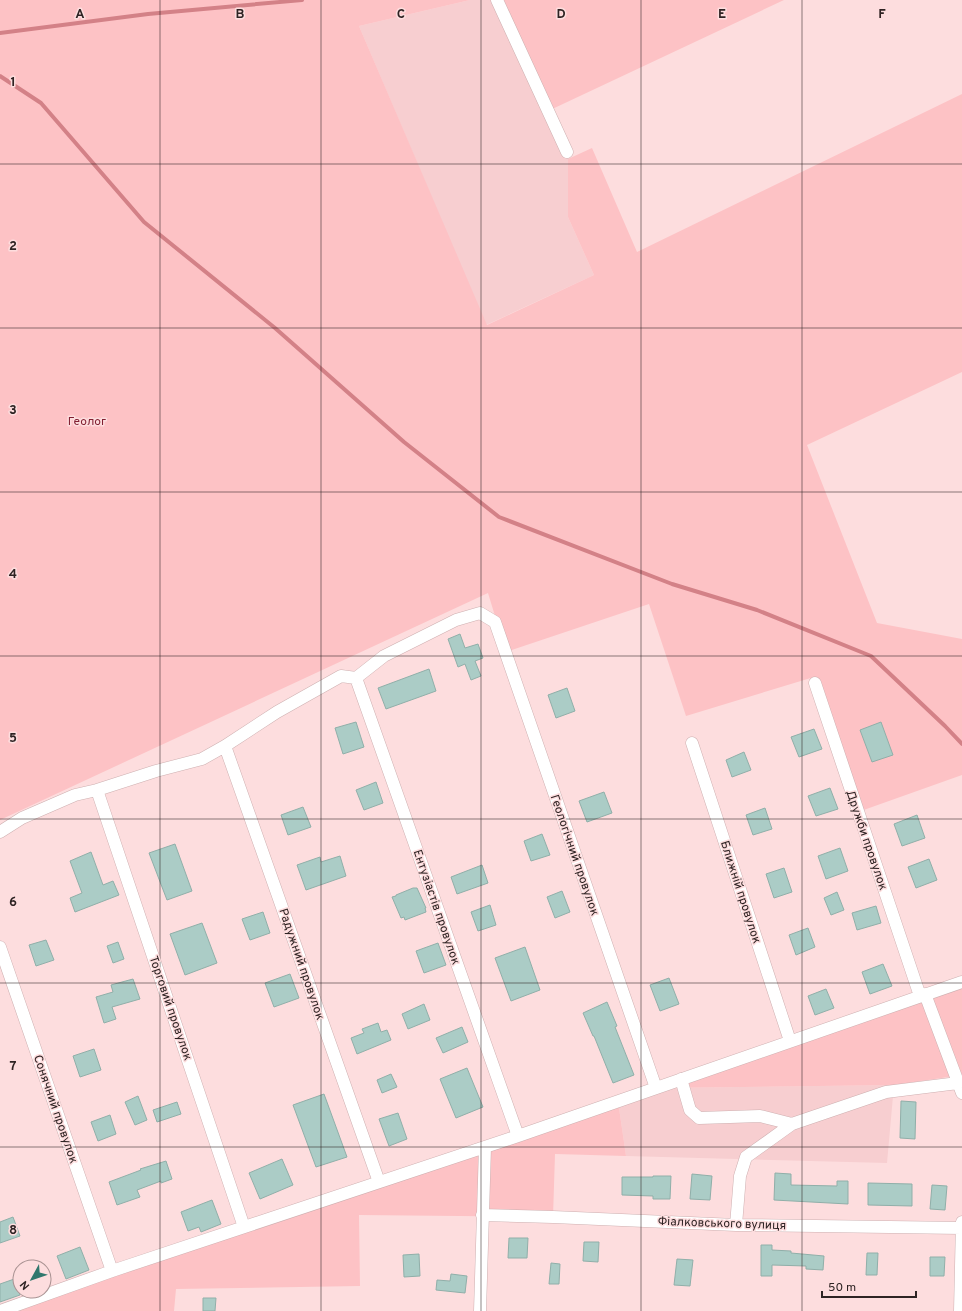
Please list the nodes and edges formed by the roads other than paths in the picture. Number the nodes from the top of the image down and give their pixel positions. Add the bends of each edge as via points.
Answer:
1 (497, 0) edge
2 (567, 152) dead end
3 (356, 678) junction
4 (815, 683) dead end
5 (692, 743) dead end
6 (225, 746) junction
7 (97, 790) junction
8 (0, 832) edge
9 (0, 947) edge
10 (962, 982) edge
11 (923, 995) junction
12 (790, 1041) junction
13 (681, 1080) junction
14 (959, 1081) edge
15 (656, 1088) junction
16 (792, 1124) junction
17 (518, 1136) junction
18 (485, 1147) junction
19 (378, 1182) junction
20 (482, 1215) junction
21 (962, 1222) edge
22 (736, 1225) junction
23 (244, 1227) junction
24 (962, 1228) edge
25 (112, 1271) junction
26 (0, 1311) edge
27 (480, 1311) edge
28 (960, 1311) edge

1 - 2 street
3 - 6 street via 341,676 276,712
3 - 15 street, Геологічний провулок via 384,656 456,620 480,613 495,622
3 - 17 street, Ентузіастів провулок
4 - 11 street, Дружби провулок
5 - 12 street, Ближній провулок
6 - 7 street via 202,759
6 - 19 street, Радужний провулок
7 - 8 street via 75,795 22,818
7 - 23 street, Торговий провулок
9 - 25 street, Сонячний провулок
10 - 11 street
11 - 12 street
11 - 14 street, Дружби провулок
12 - 13 street
13 - 15 street
13 - 16 street via 690,1110 699,1118 760,1116
14 - 16 street via 886,1092
15 - 17 street
16 - 22 street via 746,1157 740,1176
17 - 18 street
18 - 19 street
18 - 20 street
19 - 23 street
20 - 22 street, Фіалковського вулиця
20 - 27 street
21 - 24 street
22 - 24 street, Фіалковського вулиця
23 - 25 street
24 - 28 street
25 - 26 street

